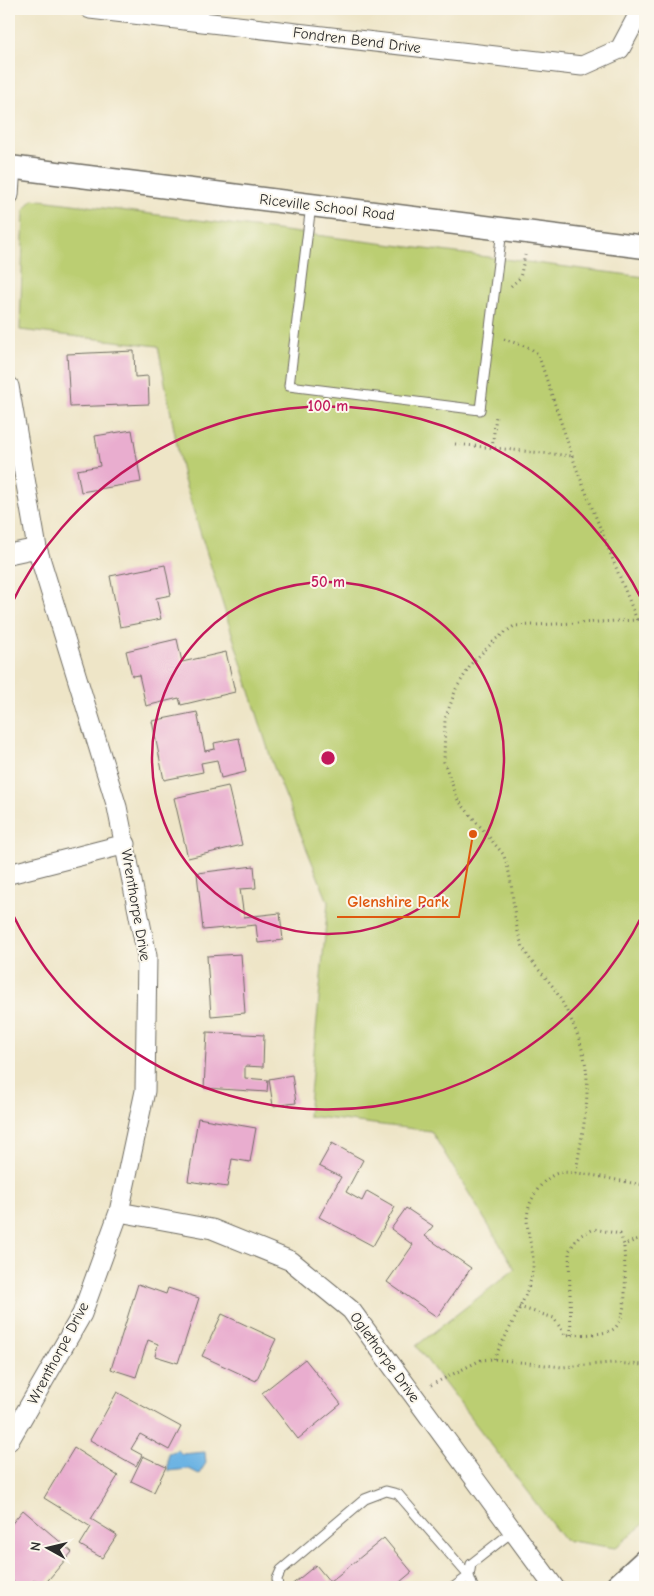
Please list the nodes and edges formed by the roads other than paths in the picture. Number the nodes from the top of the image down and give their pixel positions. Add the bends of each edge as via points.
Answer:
1 (90, 9) edge
2 (638, 9) edge
3 (10, 167) edge
4 (9, 195) edge
5 (311, 205) junction
6 (502, 229) junction
7 (645, 247) edge
8 (9, 386) edge
9 (36, 548) junction
10 (9, 554) edge
11 (126, 844) junction
12 (9, 874) edge
13 (119, 1212) junction
14 (9, 1441) edge
15 (513, 1531) junction
16 (645, 1563) edge
17 (469, 1576) junction
18 (278, 1587) edge
19 (454, 1587) edge
20 (473, 1587) edge
21 (554, 1587) edge
22 (619, 1587) edge

1 - 2 street, Fondren Bend Drive via 582,66 620,49
3 - 4 street
3 - 5 street, Riceville School Road
5 - 6 street, Riceville School Road
5 - 6 lane via 289,386 480,410
6 - 7 street, Riceville School Road
8 - 9 street, Wrenthorpe Drive
9 - 10 street
9 - 11 street, Wrenthorpe Drive
11 - 12 street
11 - 13 street, Wrenthorpe Drive via 147,956 145,1091
13 - 14 street, Wrenthorpe Drive via 82,1314
13 - 15 street, Oglethorpe Drive via 212,1229 290,1261 352,1310
15 - 17 lane via 470,1564
15 - 21 street, Oglethorpe Drive
16 - 22 main road
17 - 18 lane via 398,1494 386,1491 365,1499 281,1570
17 - 19 lane
17 - 20 lane

